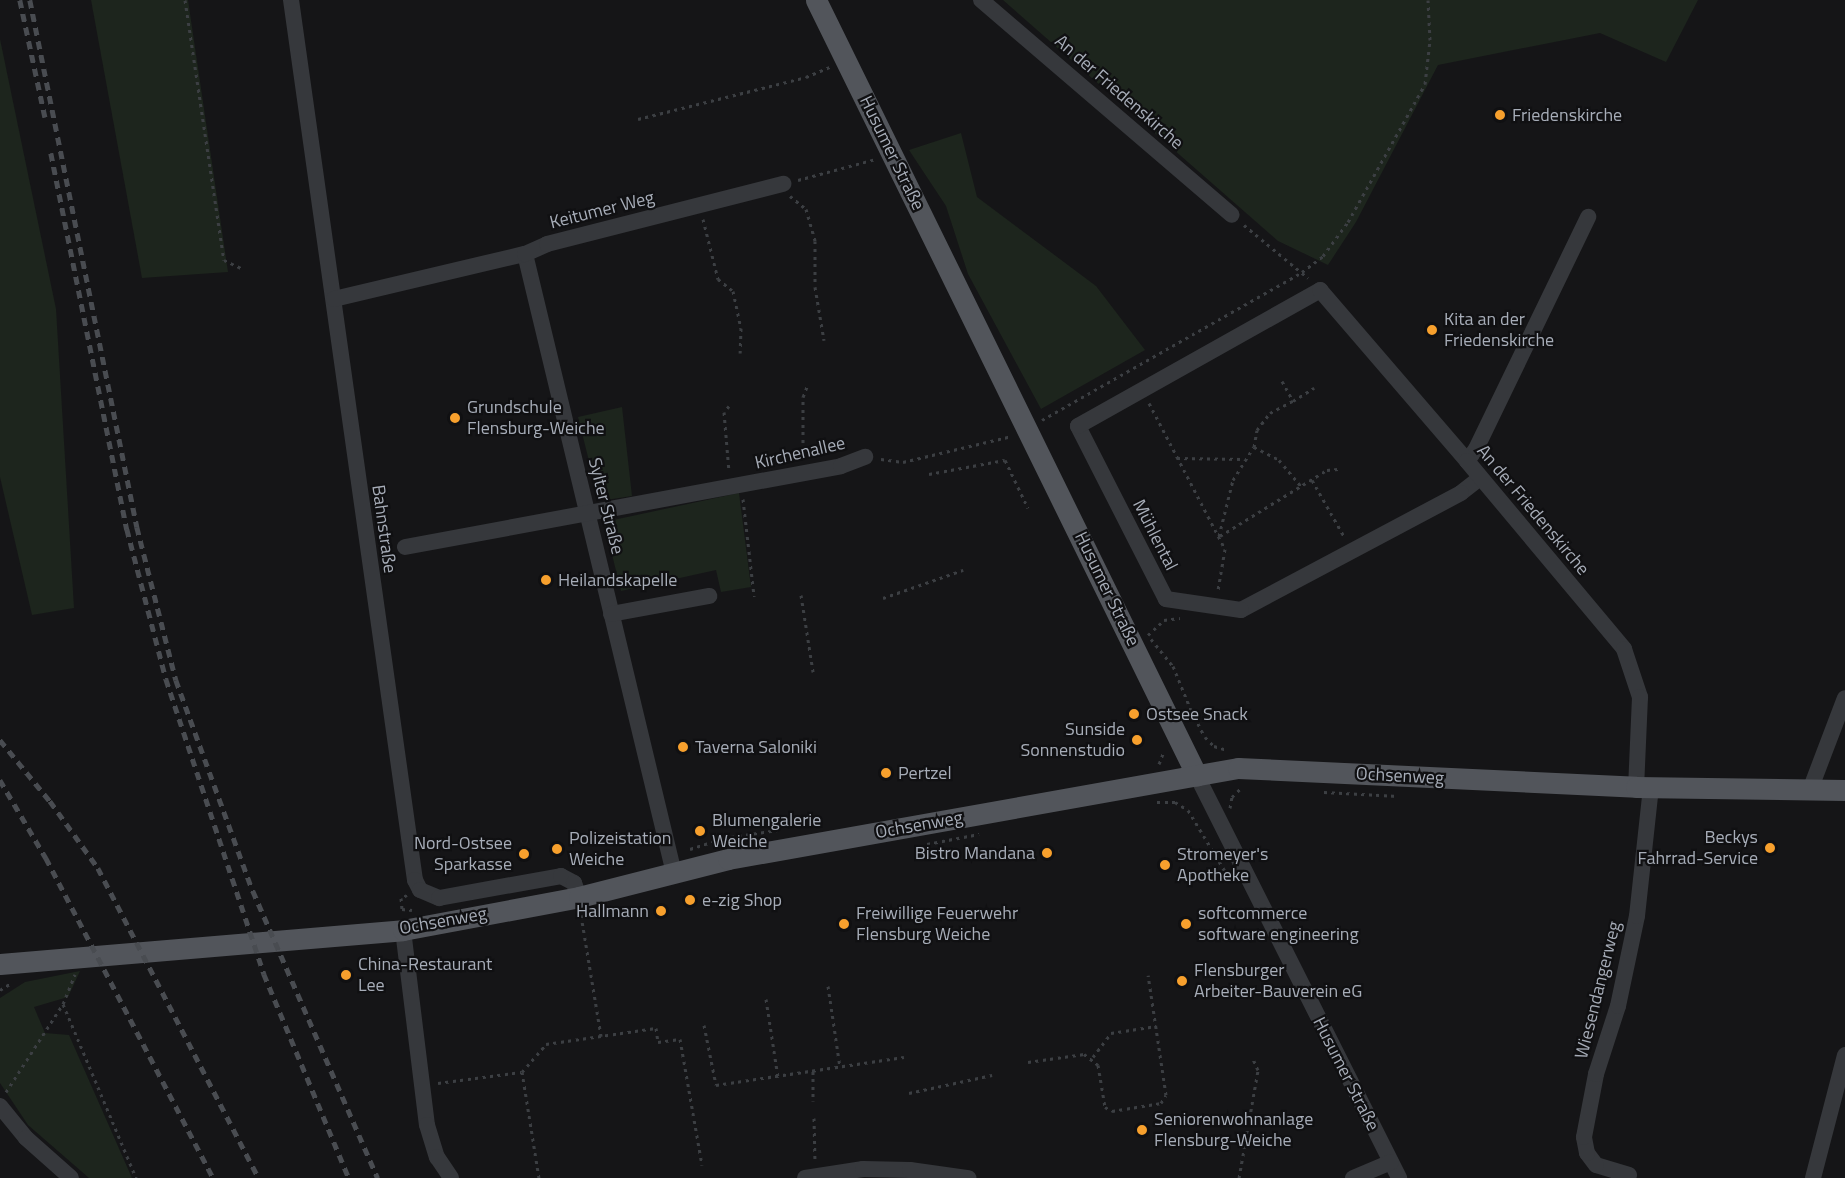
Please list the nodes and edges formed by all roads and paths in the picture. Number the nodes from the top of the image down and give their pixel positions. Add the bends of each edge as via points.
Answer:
1 (185, 0) edge
2 (291, 0) edge
3 (816, 0) edge
4 (981, 0) edge
5 (1428, 0) edge
6 (834, 66) dead end
7 (638, 119) dead end
8 (880, 158) dead end
9 (783, 184) junction
10 (700, 205) junction
11 (1232, 215) joint
12 (1588, 217) dead end
13 (525, 254) junction
14 (242, 268) dead end
15 (1302, 272) junction
16 (1320, 290) joint
17 (334, 299) junction
18 (824, 340) dead end
19 (740, 353) dead end
20 (1281, 381) dead end
21 (807, 384) dead end
22 (1314, 388) dead end
23 (1142, 390) junction
24 (1293, 401) junction
25 (729, 406) dead end
26 (1023, 430) junction
27 (1254, 447) junction
28 (865, 456) joint
29 (1177, 458) junction
30 (1243, 459) junction
31 (1467, 461) junction
32 (1338, 469) dead end
33 (803, 473) junction
34 (929, 474) dead end
35 (1479, 478) junction
36 (1312, 480) junction
37 (1301, 486) junction
38 (736, 487) junction
39 (1028, 508) dead end
40 (588, 516) junction
41 (1219, 536) junction
42 (405, 547) dead end
43 (1352, 550) junction
44 (963, 570) dead end
45 (801, 595) dead end
46 (710, 596) dead end
47 (754, 596) dead end
48 (883, 598) dead end
49 (1216, 606) junction
50 (611, 614) junction
51 (1186, 617) dead end
52 (1133, 642) junction
53 (813, 672) dead end
54 (1845, 698) edge
55 (1171, 721) junction
56 (1242, 769) junction
57 (1197, 776) junction
58 (1644, 787) junction
59 (1810, 790) junction
60 (1845, 790) edge
61 (1217, 816) junction
62 (674, 873) junction
63 (401, 898) dead end
64 (579, 902) junction
65 (412, 908) dead end
66 (403, 930) junction
67 (0, 964) edge
68 (78, 967) dead end
69 (1148, 975) dead end
70 (828, 986) dead end
71 (766, 999) dead end
72 (63, 1004) junction
73 (704, 1025) dead end
74 (1156, 1026) junction
75 (601, 1036) junction
76 (1845, 1055) edge
77 (904, 1057) dead end
78 (1093, 1057) junction
79 (1253, 1059) dead end
80 (1028, 1062) dead end
81 (840, 1067) junction
82 (813, 1071) junction
83 (522, 1072) junction
84 (992, 1075) dead end
85 (778, 1077) junction
86 (422, 1085) junction
87 (909, 1093) dead end
88 (813, 1101) dead end
89 (0, 1103) edge
90 (814, 1118) dead end
91 (1391, 1162) junction
92 (702, 1165) dead end
93 (1629, 1175) dead end
94 (810, 1177) edge
95 (71, 1178) edge
96 (136, 1178) edge
97 (451, 1178) edge
98 (539, 1178) edge
99 (968, 1178) edge
100 (1239, 1178) edge
101 (1353, 1178) edge
102 (1399, 1178) edge
103 (1813, 1178) edge

1 - 14 path via 224,260
2 - 17 street, Bahnstraße
3 - 26 main road, Husumer Straße
4 - 11 street, An der Friedenskirche
5 - 15 path, Kirchenallee via 1431,40 1425,84 1348,222 1323,256
6 - 7 path via 806,77
8 - 9 path
9 - 10 street, Keitumer Weg
9 - 18 path via 788,195 806,209 816,241 815,287
10 - 13 street, Keitumer Weg via 547,244
10 - 19 path via 718,279 733,291 741,328
11 - 15 path
12 - 31 street
13 - 17 street, Keitumer Weg
13 - 40 street, Sylter Straße
15 - 26 path, Kirchenallee
16 - 23 street, Mühlental
16 - 31 street, An der Friedenskirche
17 - 64 street, Bahnstraße via 415,880 427,895 440,898 561,876 574,883
20 - 24 path
21 - 33 path via 803,397
22 - 24 path
23 - 29 path
23 - 49 street, Mühlental via 1078,426 1166,598
24 - 27 path via 1270,413 1257,430
25 - 38 path via 724,412
26 - 28 path, Kirchenallee via 903,462
26 - 52 main road, Husumer Straße
27 - 30 path
27 - 37 path via 1279,459
28 - 33 street, Kirchenallee
29 - 30 path
29 - 41 path
30 - 41 path via 1233,480
31 - 35 street, An der Friedenskirche
32 - 36 path
33 - 38 street, Kirchenallee
34 - 39 path via 1005,460
35 - 43 street, Mühlental via 1461,493
35 - 58 street, An der Friedenskirche via 1624,649 1640,697
36 - 37 path
36 - 43 path
37 - 41 path
38 - 40 street, Kirchenallee
38 - 47 path
40 - 42 street, Kirchenallee
40 - 50 street, Sylter Straße
41 - 49 path via 1225,549
43 - 49 street, Mühlental via 1241,610
44 - 48 path
45 - 53 path
46 - 50 street
50 - 62 street, Sylter Straße
51 - 52 path via 1164,620
52 - 55 main road, Husumer Straße
54 - 59 street
55 - 56 path via 1191,710 1214,746 1238,750
55 - 57 main road, Husumer Straße
56 - 57 main road, Ochsenweg
56 - 58 main road, Ochsenweg
56 - 61 path via 1245,784 1235,791 1232,807
57 - 61 street, Husumer Straße
57 - 62 main road, Ochsenweg via 739,857
58 - 59 main road, Ochsenweg
58 - 93 street, Wiesendangerweg via 1629,957 1596,1074 1584,1137 1587,1153 1596,1165
59 - 60 main road, Ochsenweg
61 - 91 street, Husumer Straße
62 - 64 main road, Ochsenweg
63 - 65 path via 402,909
64 - 66 main road, Ochsenweg
64 - 75 path
66 - 67 main road, Ochsenweg
66 - 86 street
68 - 72 path
69 - 74 path
70 - 81 path
71 - 85 path
72 - 89 path
72 - 96 path
73 - 85 path via 716,1085
74 - 78 path via 1111,1033
74 - 78 path via 1166,1095 1161,1103 1112,1111 1105,1107
75 - 83 path via 546,1044
75 - 92 path via 656,1028 658,1042 680,1039
76 - 103 street
77 - 81 path
78 - 80 path via 1084,1054
79 - 100 path via 1258,1070
81 - 82 path
82 - 85 path
82 - 88 path
83 - 86 path
83 - 98 path
84 - 87 path
86 - 97 street via 427,1125 437,1157
89 - 95 street via 26,1138
90 - 94 path
91 - 101 street
91 - 102 street, Husumer Straße
94 - 99 street via 863,1169 910,1170

